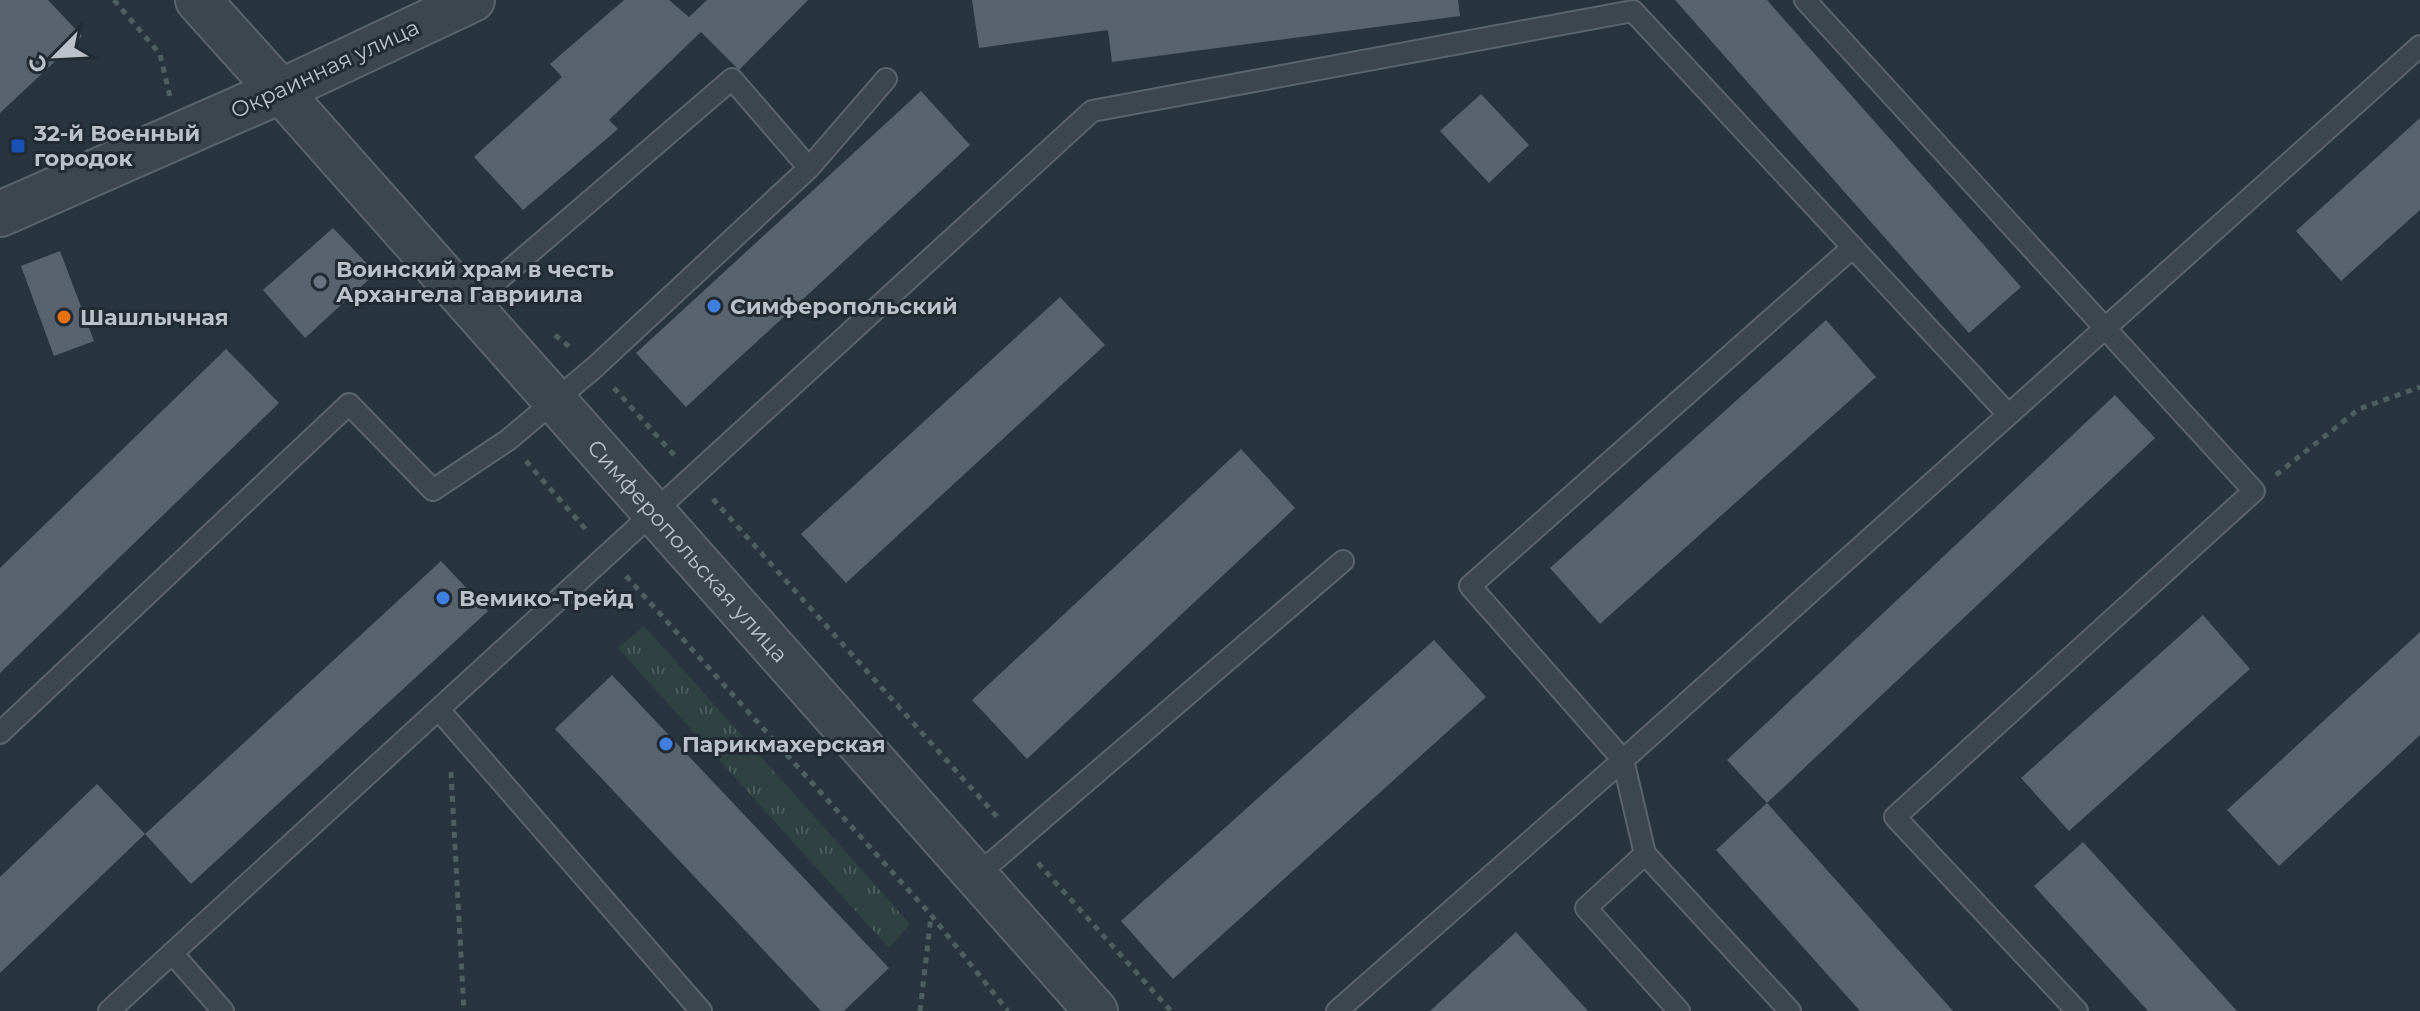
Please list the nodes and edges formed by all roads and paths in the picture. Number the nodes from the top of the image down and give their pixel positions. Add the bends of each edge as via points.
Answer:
1 (114, 0) edge
2 (198, 0) edge
3 (473, 0) edge
4 (1805, 0) edge
5 (2420, 46) edge
6 (886, 79) dead end
7 (280, 91) junction
8 (179, 136) junction
9 (809, 168) junction
10 (0, 214) edge
11 (1853, 247) junction
12 (470, 304) junction
13 (2104, 326) junction
14 (550, 331) dead end
15 (595, 367) junction
16 (2420, 387) edge
17 (553, 399) junction
18 (2007, 413) junction
19 (508, 440) junction
20 (694, 478) junction
21 (2254, 491) junction
22 (654, 513) junction
23 (609, 556) junction
24 (1343, 561) dead end
25 (439, 710) junction
26 (0, 733) edge
27 (1623, 760) junction
28 (1017, 839) junction
29 (1645, 854) junction
30 (976, 876) junction
31 (931, 915) junction
32 (172, 953) junction
33 (109, 1011) edge
34 (223, 1011) edge
35 (464, 1011) edge
36 (701, 1011) edge
37 (920, 1011) edge
38 (1008, 1011) edge
39 (1096, 1011) edge
40 (1171, 1011) edge
41 (1337, 1011) edge
42 (1679, 1011) edge
43 (1790, 1011) edge
44 (2077, 1011) edge

1 - 8 path via 160,54
2 - 7 street
3 - 7 street, Окраинная улица
4 - 13 lane
5 - 13 lane
6 - 9 lane
7 - 8 street, Окраинная улица
7 - 12 street, Симферопольская улица
8 - 10 street, Окраинная улица
9 - 12 lane via 732,79
9 - 15 lane
11 - 18 lane
11 - 20 lane via 1633,11 1092,111
11 - 27 lane via 1470,586
12 - 17 street, Симферопольская улица
13 - 18 lane
13 - 21 lane
14 - 15 path
15 - 17 lane
15 - 20 path
16 - 21 path via 2359,409
17 - 19 lane
17 - 22 street, Симферопольская улица
18 - 27 lane
19 - 23 path
19 - 26 lane via 433,490 349,404
20 - 22 lane
20 - 28 path
21 - 44 lane via 1895,817
22 - 23 lane
22 - 30 street, Симферопольская улица
23 - 25 lane
23 - 31 path
24 - 28 lane
25 - 32 lane
25 - 35 path via 451,763
25 - 36 lane
27 - 29 lane
27 - 41 lane
28 - 30 lane
28 - 40 path
29 - 42 lane via 1586,908
29 - 43 lane
30 - 39 street, Симферопольская улица
31 - 37 path
31 - 38 path
32 - 33 lane
32 - 34 lane

